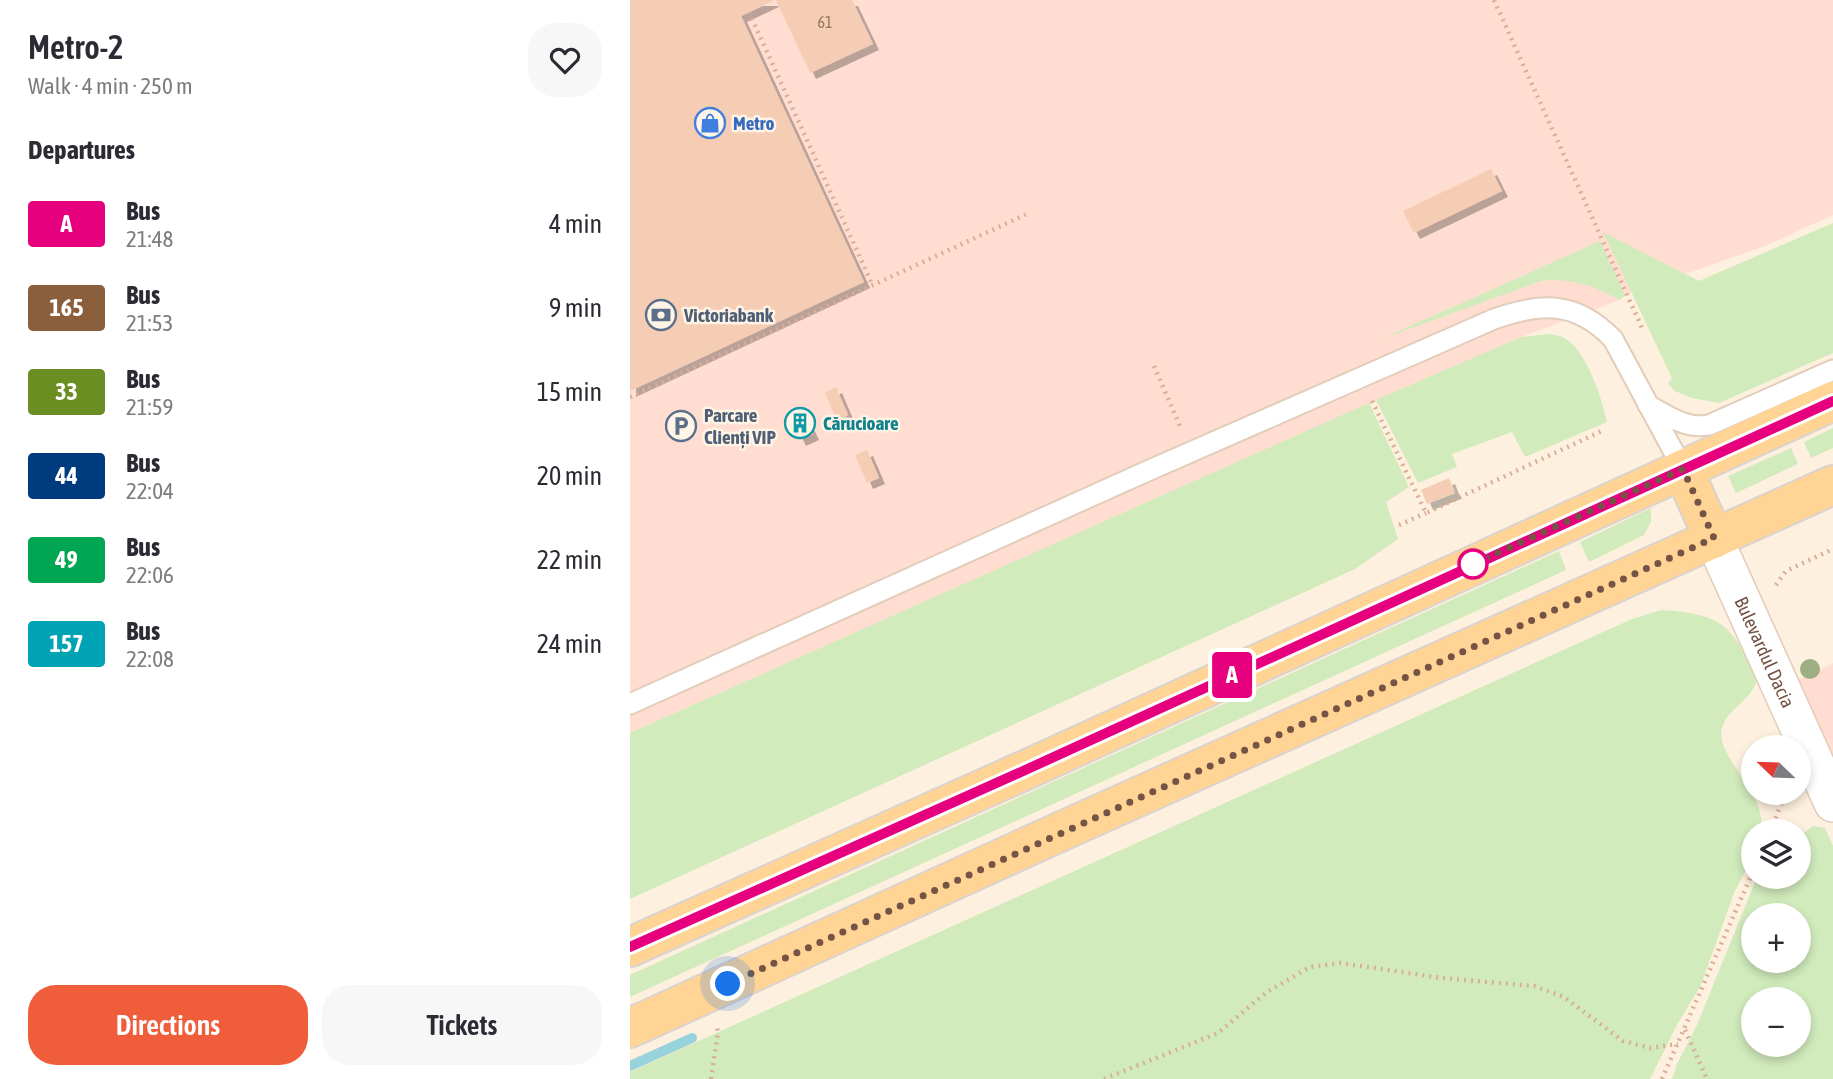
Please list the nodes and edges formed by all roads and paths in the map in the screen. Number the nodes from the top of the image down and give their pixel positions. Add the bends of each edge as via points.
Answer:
1 (1494, 0) edge
2 (749, 12) dead end
3 (1027, 214) dead end
4 (847, 227) junction
5 (840, 231) dead end
6 (873, 286) junction
7 (1629, 296) dead end
8 (1154, 366) dead end
9 (1833, 370) edge
10 (630, 397) edge
11 (1370, 398) dead end
12 (1833, 401) edge
13 (1648, 405) junction
14 (1181, 430) dead end
15 (1604, 430) dead end
16 (1683, 469) junction
17 (1833, 485) edge
18 (1426, 513) junction
19 (1399, 525) dead end
20 (1714, 538) junction
21 (1833, 549) edge
22 (1774, 589) dead end
23 (630, 704) edge
24 (1833, 803) edge
25 (1745, 889) edge
26 (630, 947) edge
27 (703, 995) junction
28 (630, 1028) edge
29 (1685, 1030) junction
30 (1678, 1044) junction
31 (711, 1079) edge
32 (1104, 1079) edge
33 (1662, 1079) edge
34 (1707, 1079) edge

1 - 7 path
2 - 4 path
3 - 6 path
4 - 5 path
4 - 6 path
6 - 10 path
8 - 14 path
9 - 13 lane via 1694,428
11 - 18 path
12 - 16 main road
13 - 16 lane
13 - 23 lane via 1613,340 1598,324 1563,308 1521,309
15 - 18 path
16 - 20 main road
16 - 26 main road
17 - 20 main road
18 - 19 path
20 - 24 street, Bulevardul Dacia
20 - 27 main road
21 - 22 path via 1786,571
25 - 29 path
27 - 28 main road
27 - 31 path via 718,1032
29 - 30 path
29 - 34 path
30 - 32 path via 1650,1048 1623,1041 1564,997 1534,986 1340,963 1310,967 1267,992 1218,1033
30 - 33 path

